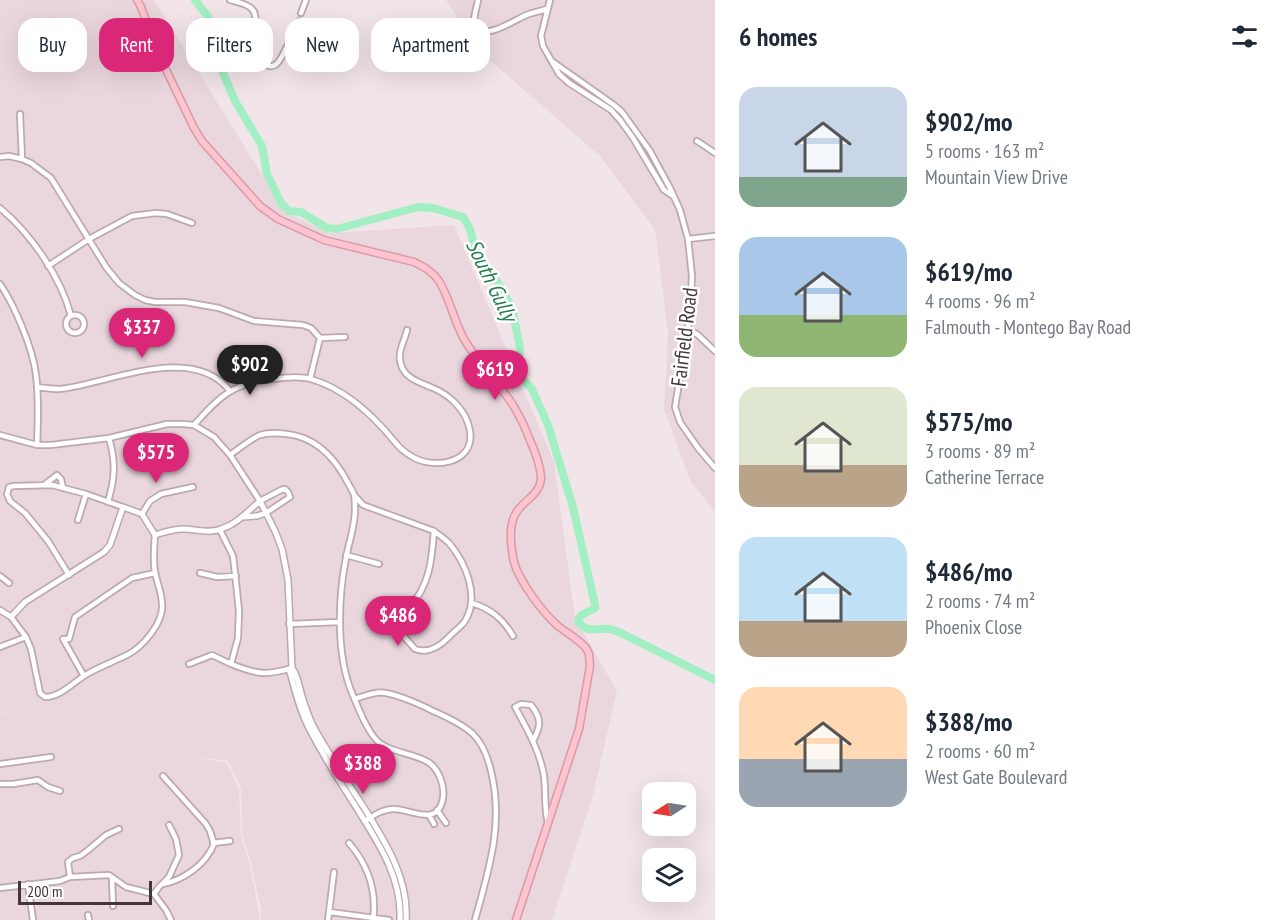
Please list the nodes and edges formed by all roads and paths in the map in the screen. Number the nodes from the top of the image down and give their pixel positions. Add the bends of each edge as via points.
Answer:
1 (137, 0) edge
2 (230, 0) edge
3 (306, 0) edge
4 (478, 0) edge
5 (552, 0) edge
6 (548, 9) junction
7 (301, 13) tunnel mouth
8 (285, 52) tunnel mouth
9 (20, 114) dead end
10 (697, 141) dead end
11 (715, 153) edge
12 (0, 157) edge
13 (22, 159) junction
14 (0, 208) edge
15 (192, 223) dead end
16 (715, 236) edge
17 (89, 239) junction
18 (688, 239) junction
19 (48, 266) junction
20 (0, 284) edge
21 (71, 316) dead end
22 (688, 329) junction
23 (407, 330) dead end
24 (345, 337) dead end
25 (320, 338) junction
26 (715, 351) edge
27 (310, 379) junction
28 (37, 387) junction
29 (230, 392) junction
30 (194, 425) junction
31 (0, 435) edge
32 (109, 438) junction
33 (37, 445) junction
34 (230, 455) junction
35 (715, 468) edge
36 (44, 485) junction
37 (193, 487) dead end
38 (63, 488) junction
39 (0, 489) edge
40 (8, 491) junction
41 (86, 494) junction
42 (355, 496) junction
43 (260, 501) junction
44 (108, 502) junction
45 (123, 507) junction
46 (266, 513) junction
47 (142, 514) junction
48 (244, 517) junction
49 (78, 520) dead end
50 (220, 530) junction
51 (434, 531) junction
52 (155, 535) junction
53 (346, 555) junction
54 (379, 564) dead end
55 (155, 573) junction
56 (200, 573) dead end
57 (69, 575) junction
58 (0, 576) edge
59 (236, 576) junction
60 (9, 583) dead end
61 (472, 603) junction
62 (0, 610) edge
63 (11, 617) junction
64 (340, 622) junction
65 (289, 624) junction
66 (513, 636) dead end
67 (26, 637) junction
68 (0, 647) edge
69 (189, 664) dead end
70 (231, 664) junction
71 (292, 668) junction
72 (84, 676) junction
73 (355, 699) junction
74 (533, 741) junction
75 (51, 757) dead end
76 (0, 764) edge
77 (163, 776) dead end
78 (0, 784) edge
79 (60, 791) dead end
80 (437, 810) junction
81 (429, 815) junction
82 (368, 820) junction
83 (446, 823) dead end
84 (548, 823) junction
85 (434, 824) dead end
86 (169, 825) dead end
87 (119, 829) dead end
88 (230, 842) dead end
89 (213, 843) junction
90 (349, 843) dead end
91 (334, 872) dead end
92 (70, 877) junction
93 (112, 878) junction
94 (27, 884) junction
95 (163, 884) junction
96 (0, 888) edge
97 (154, 894) junction
98 (112, 906) dead end
99 (330, 912) junction
100 (373, 919) edge
101 (33, 920) edge
102 (171, 920) edge
103 (328, 920) edge
104 (389, 920) edge
105 (400, 920) edge
106 (406, 920) edge
107 (475, 920) edge
108 (516, 920) edge

1 - 84 main road via 194,128 260,206 278,219 324,240 428,268 446,294 474,356 514,406 527,432 541,480 536,493 512,522 517,571 548,617 583,644 591,660 579,729
2 - 8 street via 247,5 255,14 254,45 258,59 274,66
3 - 7 street
4 - 6 street via 474,21 482,32
5 - 6 street, Fairfield Road
6 - 18 street, Fairfield Road via 541,36 559,74 620,120 664,190 673,196
9 - 13 street
10 - 11 street
12 - 13 street
13 - 17 street via 51,178
14 - 19 street via 29,238
15 - 17 street via 167,214 132,216
16 - 18 street
17 - 19 street
17 - 25 street via 119,284 145,300 196,304 254,321 303,325
18 - 22 street, Fairfield Road via 692,276
19 - 21 street
20 - 28 street via 20,323
22 - 26 street
22 - 35 street, Fairfield Road via 676,413
23 - 27 street via 400,353 402,369 413,380 435,388 465,415 471,440 466,452 454,460 440,464 411,457 356,402
24 - 25 street
25 - 27 street
27 - 29 street via 275,379
28 - 29 street via 59,389 130,372 182,368 213,376
28 - 33 street
29 - 30 street
30 - 32 street via 167,424
30 - 34 street via 214,436
31 - 33 street
32 - 33 street
32 - 44 street via 114,470
34 - 42 street via 259,436 273,432 299,435 329,455
34 - 43 street
36 - 38 street
36 - 38 street via 57,475
36 - 40 street via 14,486
37 - 47 street via 161,494 150,501
38 - 41 street
39 - 40 street
40 - 57 street via 10,501 48,541
41 - 44 street
41 - 49 street
42 - 51 street via 363,505
42 - 53 street via 355,521
43 - 46 street
43 - 46 street via 281,490 290,494 286,501
43 - 48 street
44 - 45 street
45 - 47 street
45 - 57 street via 110,545
46 - 48 street
46 - 65 street via 282,549 288,580
47 - 52 street
48 - 50 street
50 - 52 street via 175,529
50 - 59 street via 233,556
51 - 61 street via 449,543 463,565
51 - 61 street via 424,586 410,607 391,624 415,649 430,650 464,622
52 - 55 street
53 - 54 street
53 - 64 street
55 - 72 street via 162,603 158,624 129,654
55 - 72 street via 132,578 72,621 69,639 63,639
56 - 59 street
57 - 63 street via 25,602
58 - 60 street
59 - 70 street via 238,638
61 - 66 street via 496,615
62 - 63 street
63 - 67 street
64 - 65 street
64 - 73 street via 344,668
65 - 71 street
67 - 68 street
67 - 72 street via 41,695 53,696
69 - 70 street via 212,655
70 - 71 street via 258,673
71 - 82 street via 314,727
73 - 80 street via 380,743 428,762 437,772 443,798
73 - 107 street via 385,692 425,706 466,728 482,745 494,783 496,828
74 - 74 street via 515,707 521,704 531,705 539,718 539,731
74 - 84 street via 544,776
75 - 76 street
77 - 89 street via 206,824
78 - 79 street via 38,780
80 - 81 street
80 - 83 street
81 - 82 street via 396,809 377,813
81 - 85 street
82 - 105 street via 395,879
82 - 106 street via 401,878
84 - 108 main road
86 - 95 street via 178,855 170,877
87 - 92 street via 70,860
88 - 89 street
89 - 95 street via 208,855 188,874
90 - 100 street via 370,879 375,904
91 - 99 street
92 - 93 street via 109,874
92 - 94 street
93 - 97 street via 126,887
93 - 98 street
94 - 96 street
94 - 101 street
95 - 97 street
97 - 102 street
99 - 100 street
99 - 103 street
100 - 104 street

